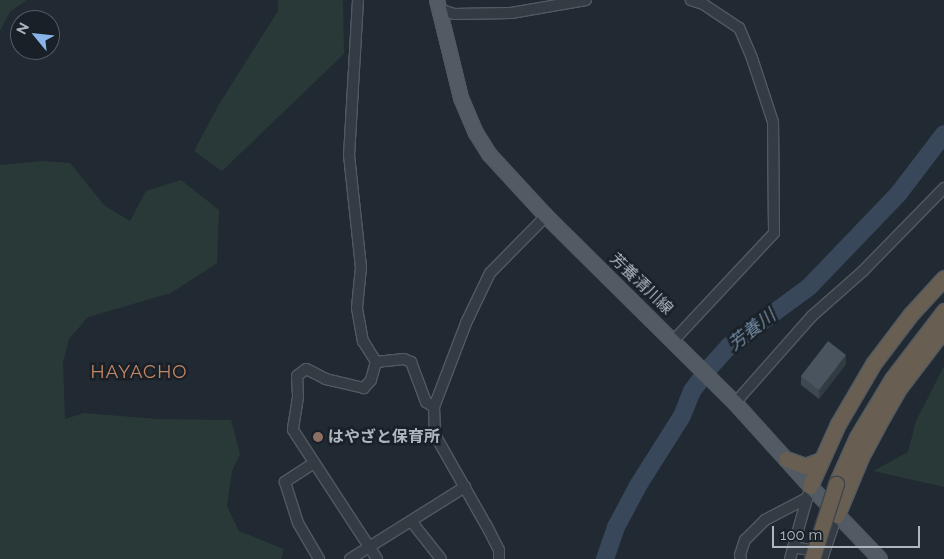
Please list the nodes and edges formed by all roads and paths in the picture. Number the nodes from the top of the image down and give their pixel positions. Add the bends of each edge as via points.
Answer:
1 (358, 0) edge
2 (586, 0) edge
3 (691, 0) edge
4 (438, 5) edge
5 (944, 188) edge
6 (546, 216) junction
7 (944, 278) edge
8 (944, 312) edge
9 (944, 329) edge
10 (677, 344) junction
11 (376, 362) junction
12 (733, 400) junction
13 (434, 407) junction
14 (786, 459) junction
15 (821, 460) junction
16 (314, 463) junction
17 (465, 486) junction
18 (808, 492) junction
19 (837, 515) junction
20 (411, 521) junction
21 (369, 547) junction
22 (793, 547) junction
23 (320, 559) edge
24 (350, 559) edge
25 (377, 559) edge
26 (441, 559) edge
27 (499, 559) edge
28 (741, 559) edge
29 (790, 559) edge
30 (812, 559) edge
31 (822, 559) edge
32 (880, 559) edge

1 - 11 street via 349,155 361,267 357,308 363,341
2 - 4 street via 511,13 454,14
3 - 10 street via 704,4 739,28 752,58 773,122 774,233
4 - 6 main road, 芳養清川線 via 461,98 476,133 489,154
5 - 12 street via 863,271 812,316
6 - 10 main road, 芳養清川線
6 - 13 street via 490,273 466,323
7 - 15 highway via 911,314 873,364
8 - 30 highway, bridge via 892,379 857,437 836,484
9 - 19 highway via 900,387 883,416 861,457
10 - 12 main road, 芳養清川線
11 - 13 street via 404,359 411,362 426,402
11 - 16 street via 371,380 364,388 326,379 306,369 297,376 298,397 293,430
12 - 14 main road, 芳養清川線
13 - 17 street via 435,435
14 - 15 highway via 805,466
14 - 18 main road, 芳養清川線
15 - 18 highway
16 - 21 street
16 - 23 street via 285,482 298,523
17 - 20 street
17 - 27 street via 499,550
18 - 19 main road, 芳養清川線
18 - 22 street
18 - 28 street via 765,520 745,540
19 - 31 street
19 - 32 main road, 芳養清川線
20 - 21 street
20 - 26 street
21 - 24 street
21 - 25 street
22 - 29 street
22 - 31 street via 810,550

